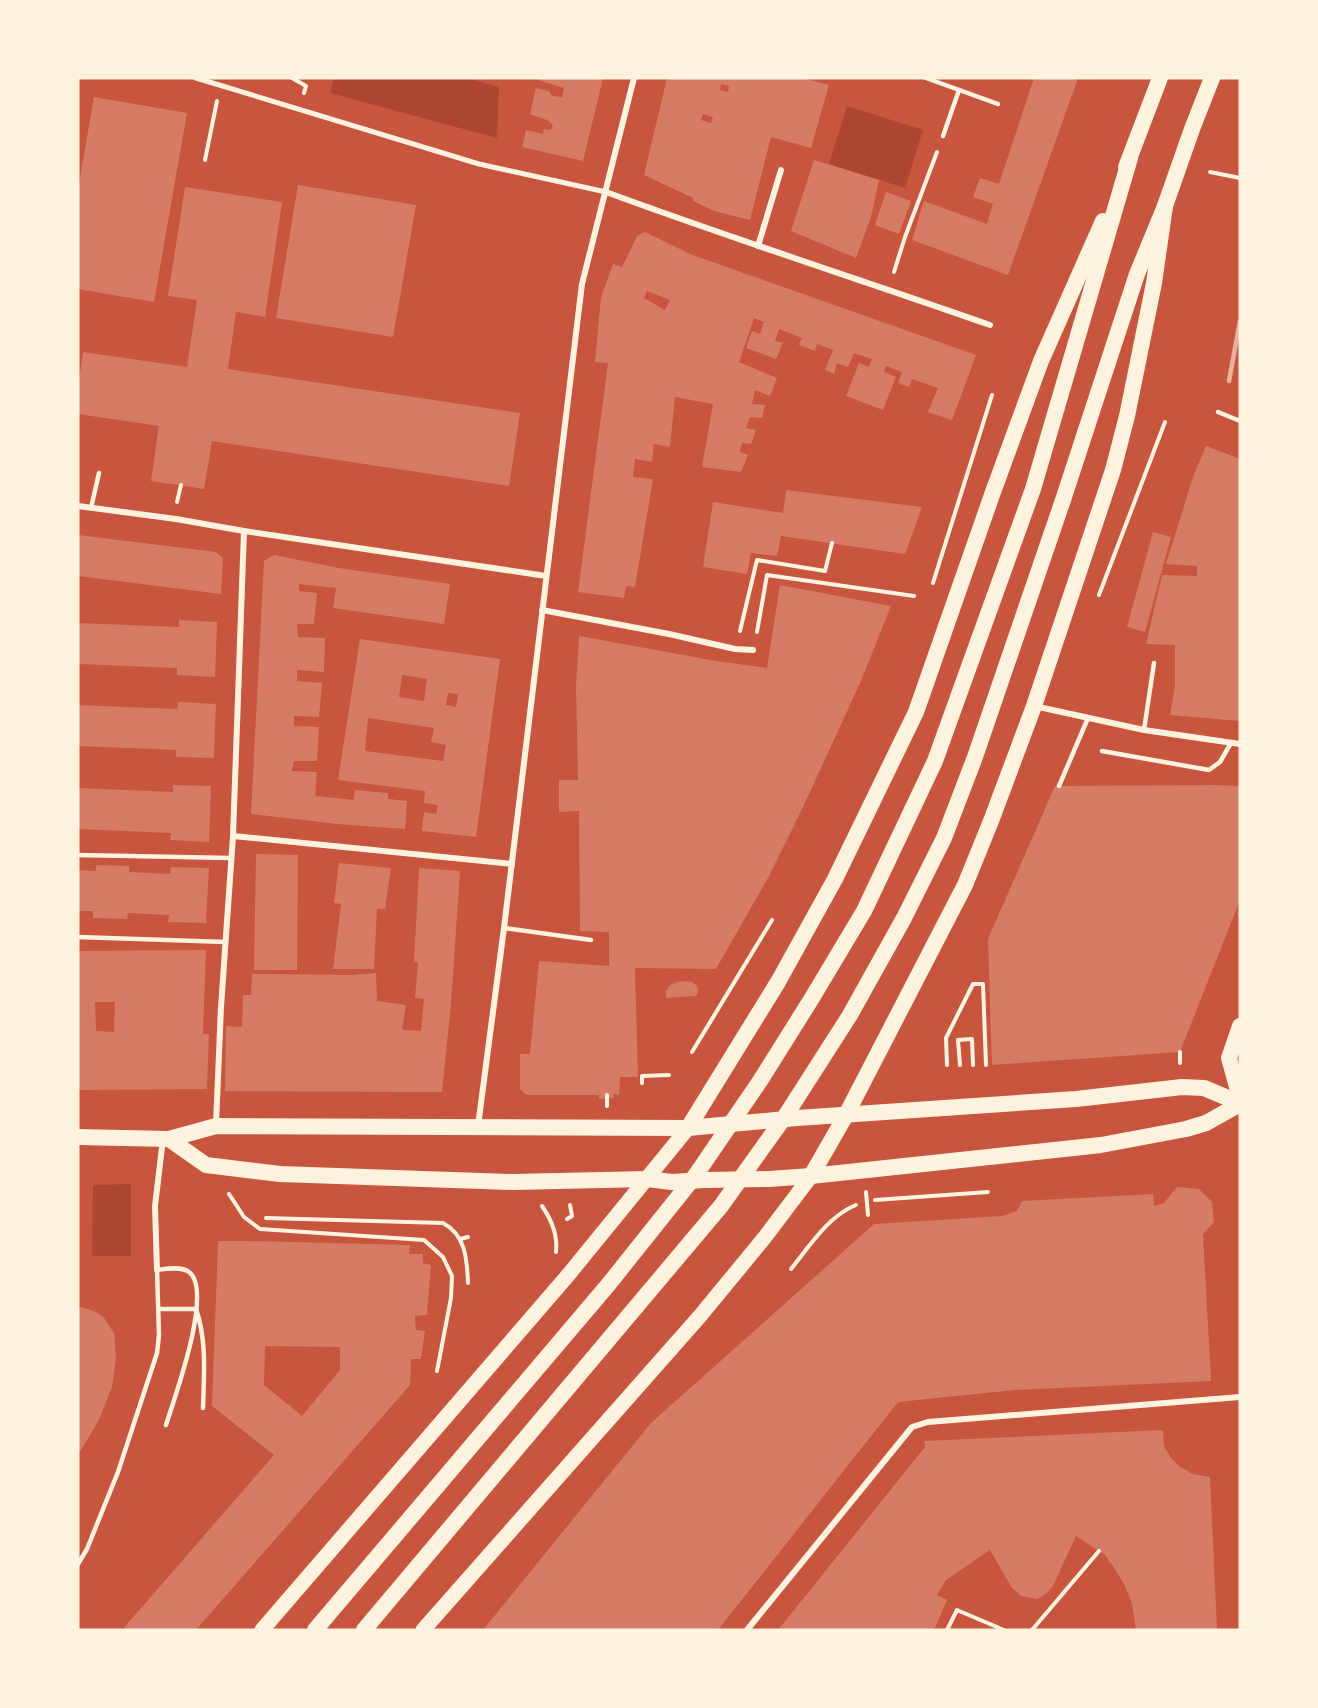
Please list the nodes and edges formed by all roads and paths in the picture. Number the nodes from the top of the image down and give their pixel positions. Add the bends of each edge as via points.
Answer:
1 (196, 78) edge
2 (634, 78) edge
3 (926, 78) edge
4 (1160, 78) edge
5 (1212, 78) edge
6 (220, 86) junction
7 (959, 90) junction
8 (998, 105) dead end
9 (943, 136) joint
10 (1130, 158) junction
11 (205, 160) dead end
12 (781, 170) dead end
13 (1210, 172) dead end
14 (1240, 178) edge
15 (606, 192) junction
16 (1165, 206) junction
17 (758, 246) junction
18 (889, 290) junction
19 (990, 325) dead end
20 (992, 395) dead end
21 (1218, 412) dead end
22 (1240, 421) edge
23 (1165, 422) dead end
24 (99, 473) dead end
25 (78, 506) edge
26 (91, 508) junction
27 (244, 531) junction
28 (832, 543) dead end
29 (945, 543) dead end
30 (546, 576) junction
31 (914, 596) dead end
32 (1099, 596) dead end
33 (542, 610) junction
34 (757, 629) dead end
35 (735, 649) junction
36 (753, 650) dead end
37 (1154, 663) dead end
38 (1034, 706) junction
39 (1088, 718) junction
40 (1144, 730) junction
41 (1231, 743) junction
42 (1240, 744) edge
43 (1102, 751) dead end
44 (1059, 786) dead end
45 (233, 836) junction
46 (78, 855) edge
47 (231, 858) junction
48 (512, 864) junction
49 (772, 921) dead end
50 (504, 928) junction
51 (78, 937) edge
52 (591, 940) dead end
53 (226, 942) junction
54 (1240, 1026) edge
55 (692, 1052) dead end
56 (1180, 1052) dead end
57 (1180, 1060) dead end
58 (947, 1065) dead end
59 (960, 1065) dead end
60 (974, 1065) dead end
61 (986, 1065) dead end
62 (669, 1075) dead end
63 (642, 1083) dead end
64 (1240, 1102) edge
65 (846, 1115) junction
66 (216, 1126) junction
67 (478, 1128) junction
68 (688, 1128) junction
69 (78, 1137) edge
70 (166, 1138) junction
71 (811, 1176) junction
72 (647, 1179) junction
73 (513, 1182) junction
74 (866, 1189) dead end
75 (988, 1192) dead end
76 (229, 1194) dead end
77 (875, 1200) dead end
78 (570, 1204) dead end
79 (855, 1205) dead end
80 (868, 1215) dead end
81 (572, 1216) junction
82 (266, 1218) dead end
83 (567, 1219) dead end
84 (579, 1221) dead end
85 (816, 1228) dead end
86 (824, 1229) junction
87 (468, 1237) dead end
88 (460, 1239) junction
89 (556, 1253) dead end
90 (790, 1269) dead end
91 (157, 1270) junction
92 (468, 1283) dead end
93 (159, 1309) junction
94 (196, 1309) junction
95 (437, 1371) dead end
96 (1240, 1397) edge
97 (203, 1408) dead end
98 (166, 1425) dead end
99 (1099, 1551) dead end
100 (78, 1564) edge
101 (262, 1630) edge
102 (315, 1630) edge
103 (364, 1630) edge
104 (423, 1630) edge
105 (747, 1630) edge
106 (947, 1630) edge
107 (1004, 1630) edge
108 (1032, 1630) edge

1 - 6 street
2 - 15 street
3 - 7 lane
4 - 10 highway
5 - 16 highway
6 - 11 path
6 - 15 street via 479,164
7 - 8 lane
7 - 9 lane
9 - 18 path
10 - 68 highway via 1041,361 916,712 835,879 778,982
10 - 102 highway via 1033,489 935,760 864,911 760,1081 695,1176 608,1285
12 - 17 street
13 - 14 path
15 - 17 street
15 - 30 street via 578,306
16 - 38 highway via 1154,284 1127,416
16 - 103 highway via 1137,274 1064,497 944,838 850,1015 721,1206
17 - 18 street
18 - 19 street
20 - 29 path
21 - 22 lane
23 - 32 path
24 - 26 lane
25 - 26 street
26 - 27 street
27 - 30 street
27 - 45 street
28 - 35 path via 825,571 757,560
30 - 33 street
31 - 34 path via 767,575
33 - 35 street
33 - 48 street
35 - 36 street
37 - 40 lane
38 - 39 street
38 - 65 highway via 965,885
39 - 40 street
39 - 44 lane
40 - 41 street
41 - 42 street
41 - 43 lane via 1220,762 1209,770
45 - 47 street
45 - 48 street
46 - 47 lane
47 - 53 street
48 - 50 street
49 - 55 path
50 - 52 lane
50 - 67 street
51 - 53 lane
53 - 66 street
54 - 64 highway via 1229,1058
56 - 57 path
58 - 61 path via 946,1038 973,984 983,984
59 - 60 path via 958,1040 972,1039
62 - 63 path via 642,1076
64 - 65 highway via 1204,1088 1182,1087 1076,1099
64 - 71 highway via 1206,1123 1101,1145
65 - 68 highway
65 - 71 highway
66 - 67 highway
66 - 70 highway
67 - 68 highway
68 - 72 main road
69 - 70 highway
70 - 73 highway via 206,1165 226,1168 280,1174
70 - 91 street via 155,1206
71 - 72 highway via 672,1182
71 - 104 main road via 700,1316
72 - 73 highway
72 - 101 main road
73 - 89 path via 518,1194 538,1202 548,1214
74 - 80 path
75 - 77 path
76 - 95 path via 244,1216 260,1229 424,1240 443,1257 452,1276
78 - 81 path
79 - 86 path
81 - 83 path
81 - 84 path
82 - 88 path via 437,1222 449,1226
85 - 86 path
86 - 90 path
87 - 88 path
88 - 92 path
91 - 93 lane
91 - 94 lane via 189,1272 196,1287
93 - 94 lane
93 - 100 lane via 157,1353 118,1472
94 - 97 lane via 204,1347
94 - 98 lane via 192,1345
96 - 105 street via 912,1426
99 - 108 path
106 - 107 path via 957,1610

